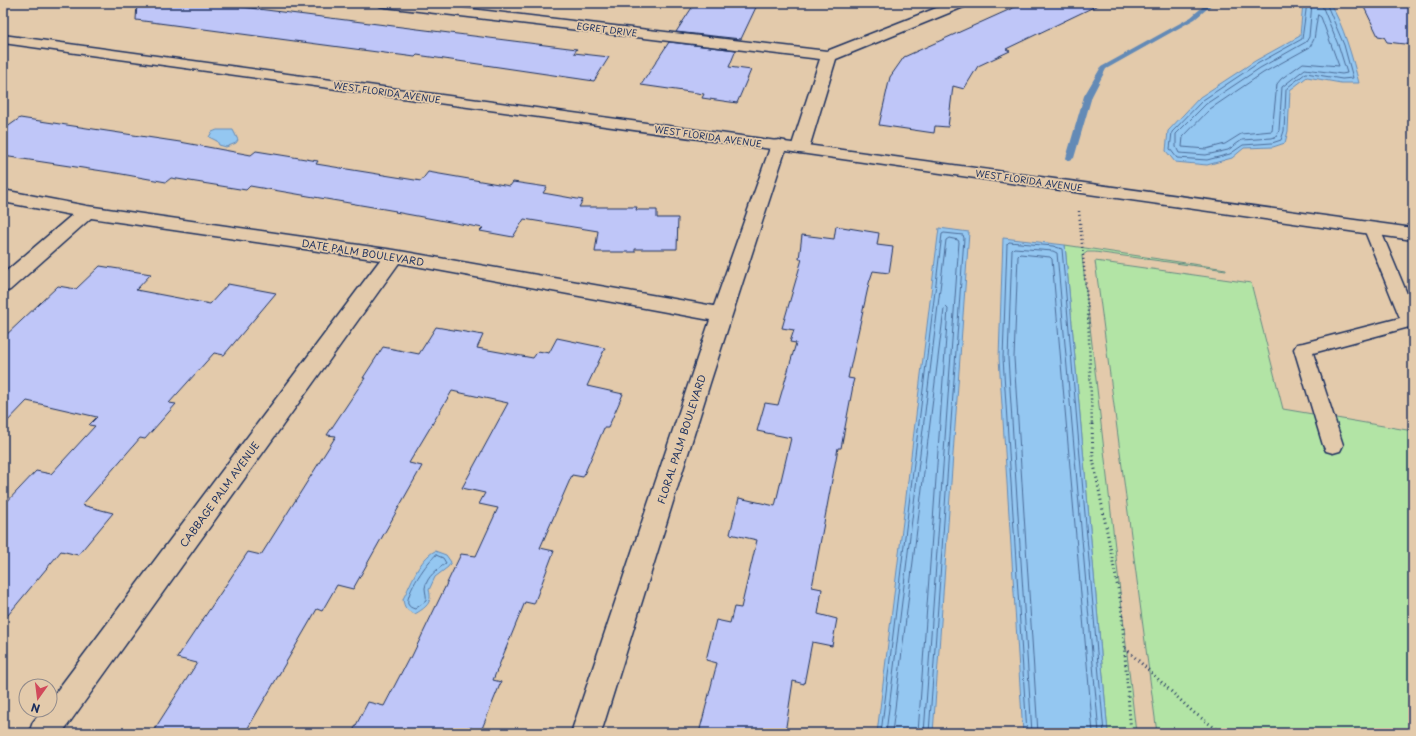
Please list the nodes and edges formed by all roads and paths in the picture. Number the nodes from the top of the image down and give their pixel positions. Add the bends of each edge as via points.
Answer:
1 (385, 3) edge
2 (962, 3) edge
3 (462, 7) edge
4 (3, 39) edge
5 (829, 56) junction
6 (789, 147) junction
7 (1077, 187) junction
8 (3, 196) edge
9 (87, 212) junction
10 (1372, 229) junction
11 (1413, 234) edge
12 (394, 256) junction
13 (3, 285) edge
14 (722, 315) junction
15 (1411, 321) edge
16 (1333, 445) dead end
17 (1124, 647) junction
18 (44, 733) edge
19 (586, 733) edge
20 (1131, 733) edge
21 (1222, 733) edge

1 - 3 street, EGRET DRIVE
2 - 5 street, EGRET DRIVE
3 - 5 street, EGRET DRIVE
4 - 6 street, WEST FLORIDA AVENUE
5 - 6 street
6 - 7 street, WEST FLORIDA AVENUE
6 - 14 street, FLORAL PALM BOULEVARD
7 - 10 street, WEST FLORIDA AVENUE
7 - 17 path via 1088,311 1093,459 1121,604
8 - 9 street, DATE PALM BOULEVARD
9 - 12 street, DATE PALM BOULEVARD
9 - 13 street
10 - 11 street, WEST FLORIDA AVENUE
10 - 15 lane
12 - 14 street, DATE PALM BOULEVARD
12 - 18 street, CABBAGE PALM AVENUE
14 - 19 street, FLORAL PALM BOULEVARD
15 - 16 lane via 1304,349
17 - 20 path
17 - 21 path via 1193,712

